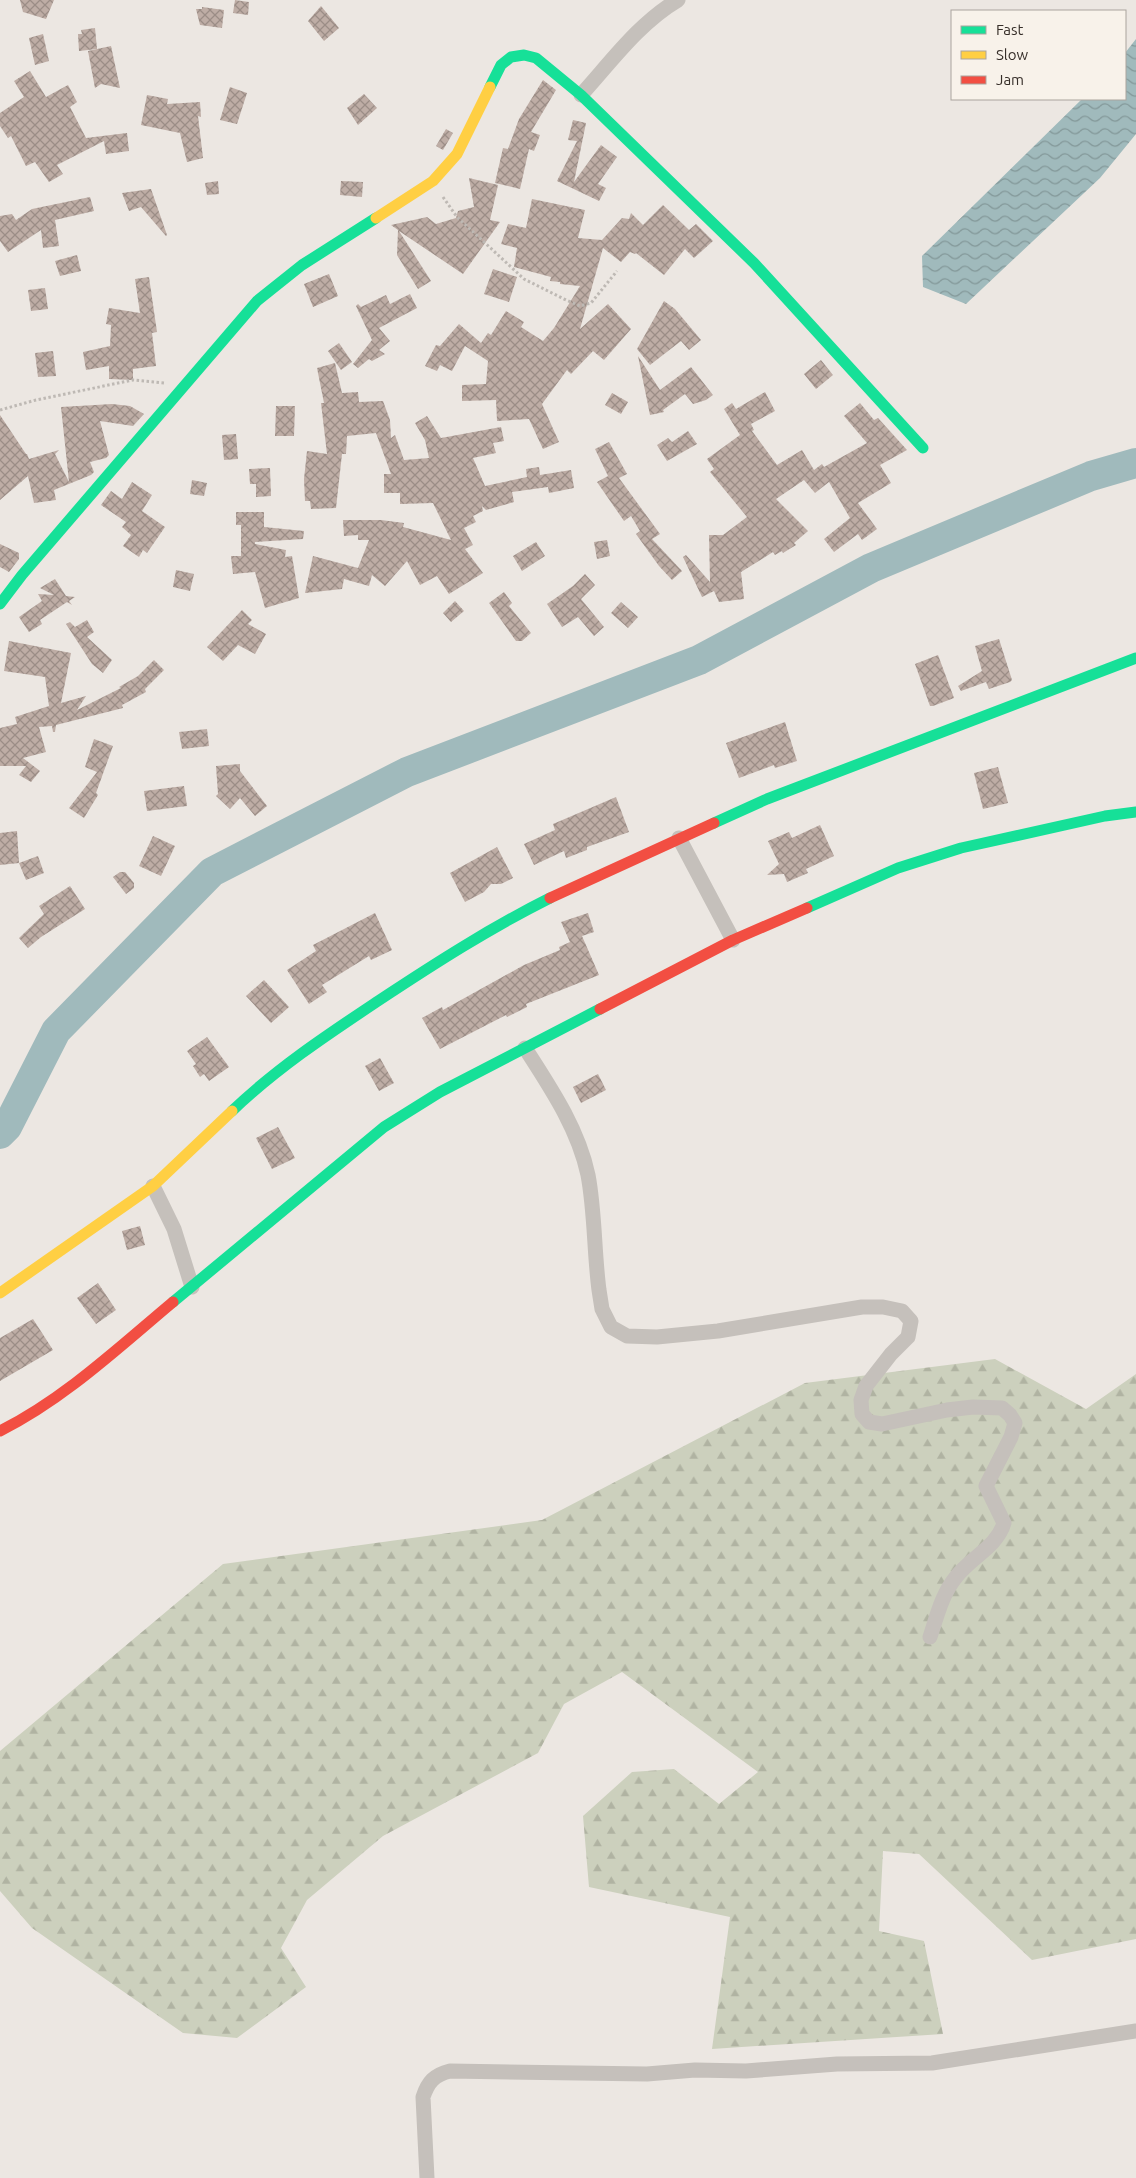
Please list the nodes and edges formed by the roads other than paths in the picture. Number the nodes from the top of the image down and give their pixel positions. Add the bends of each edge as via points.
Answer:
1 (678, 0) edge
2 (581, 95) junction
3 (923, 448) dead end
4 (0, 604) edge
5 (1136, 658) edge
6 (1136, 812) edge
7 (679, 838) junction
8 (733, 940) junction
9 (524, 1048) junction
10 (152, 1186) junction
11 (192, 1287) junction
12 (0, 1293) edge
13 (0, 1431) edge
14 (930, 1637) dead end
15 (1136, 2031) edge
16 (427, 2178) edge

1 - 2 street via 662,9 637,32
2 - 3 street via 754,263
2 - 4 street via 536,58 524,55 511,57 501,65 457,154 433,182 302,265 257,301
5 - 7 street via 767,799
6 - 8 street via 1096,818 930,857
7 - 8 street
7 - 10 street via 544,900 446,956 298,1054
8 - 9 street
9 - 11 street via 440,1092 384,1127
9 - 14 street via 558,1099 588,1175 598,1290 602,1309 611,1327 627,1336 657,1337 778,1322 862,1307 896,1310 911,1321 908,1337 866,1386 861,1400 862,1414 870,1422 882,1424 973,1407 1002,1408 1010,1415 1015,1423 1011,1438 986,1486 1004,1523 1001,1535 957,1575 946,1592
10 - 11 street via 174,1229
10 - 12 street
11 - 13 street via 78,1381
15 - 16 street via 932,2063 837,2064 647,2074 450,2071 433,2078 423,2097

